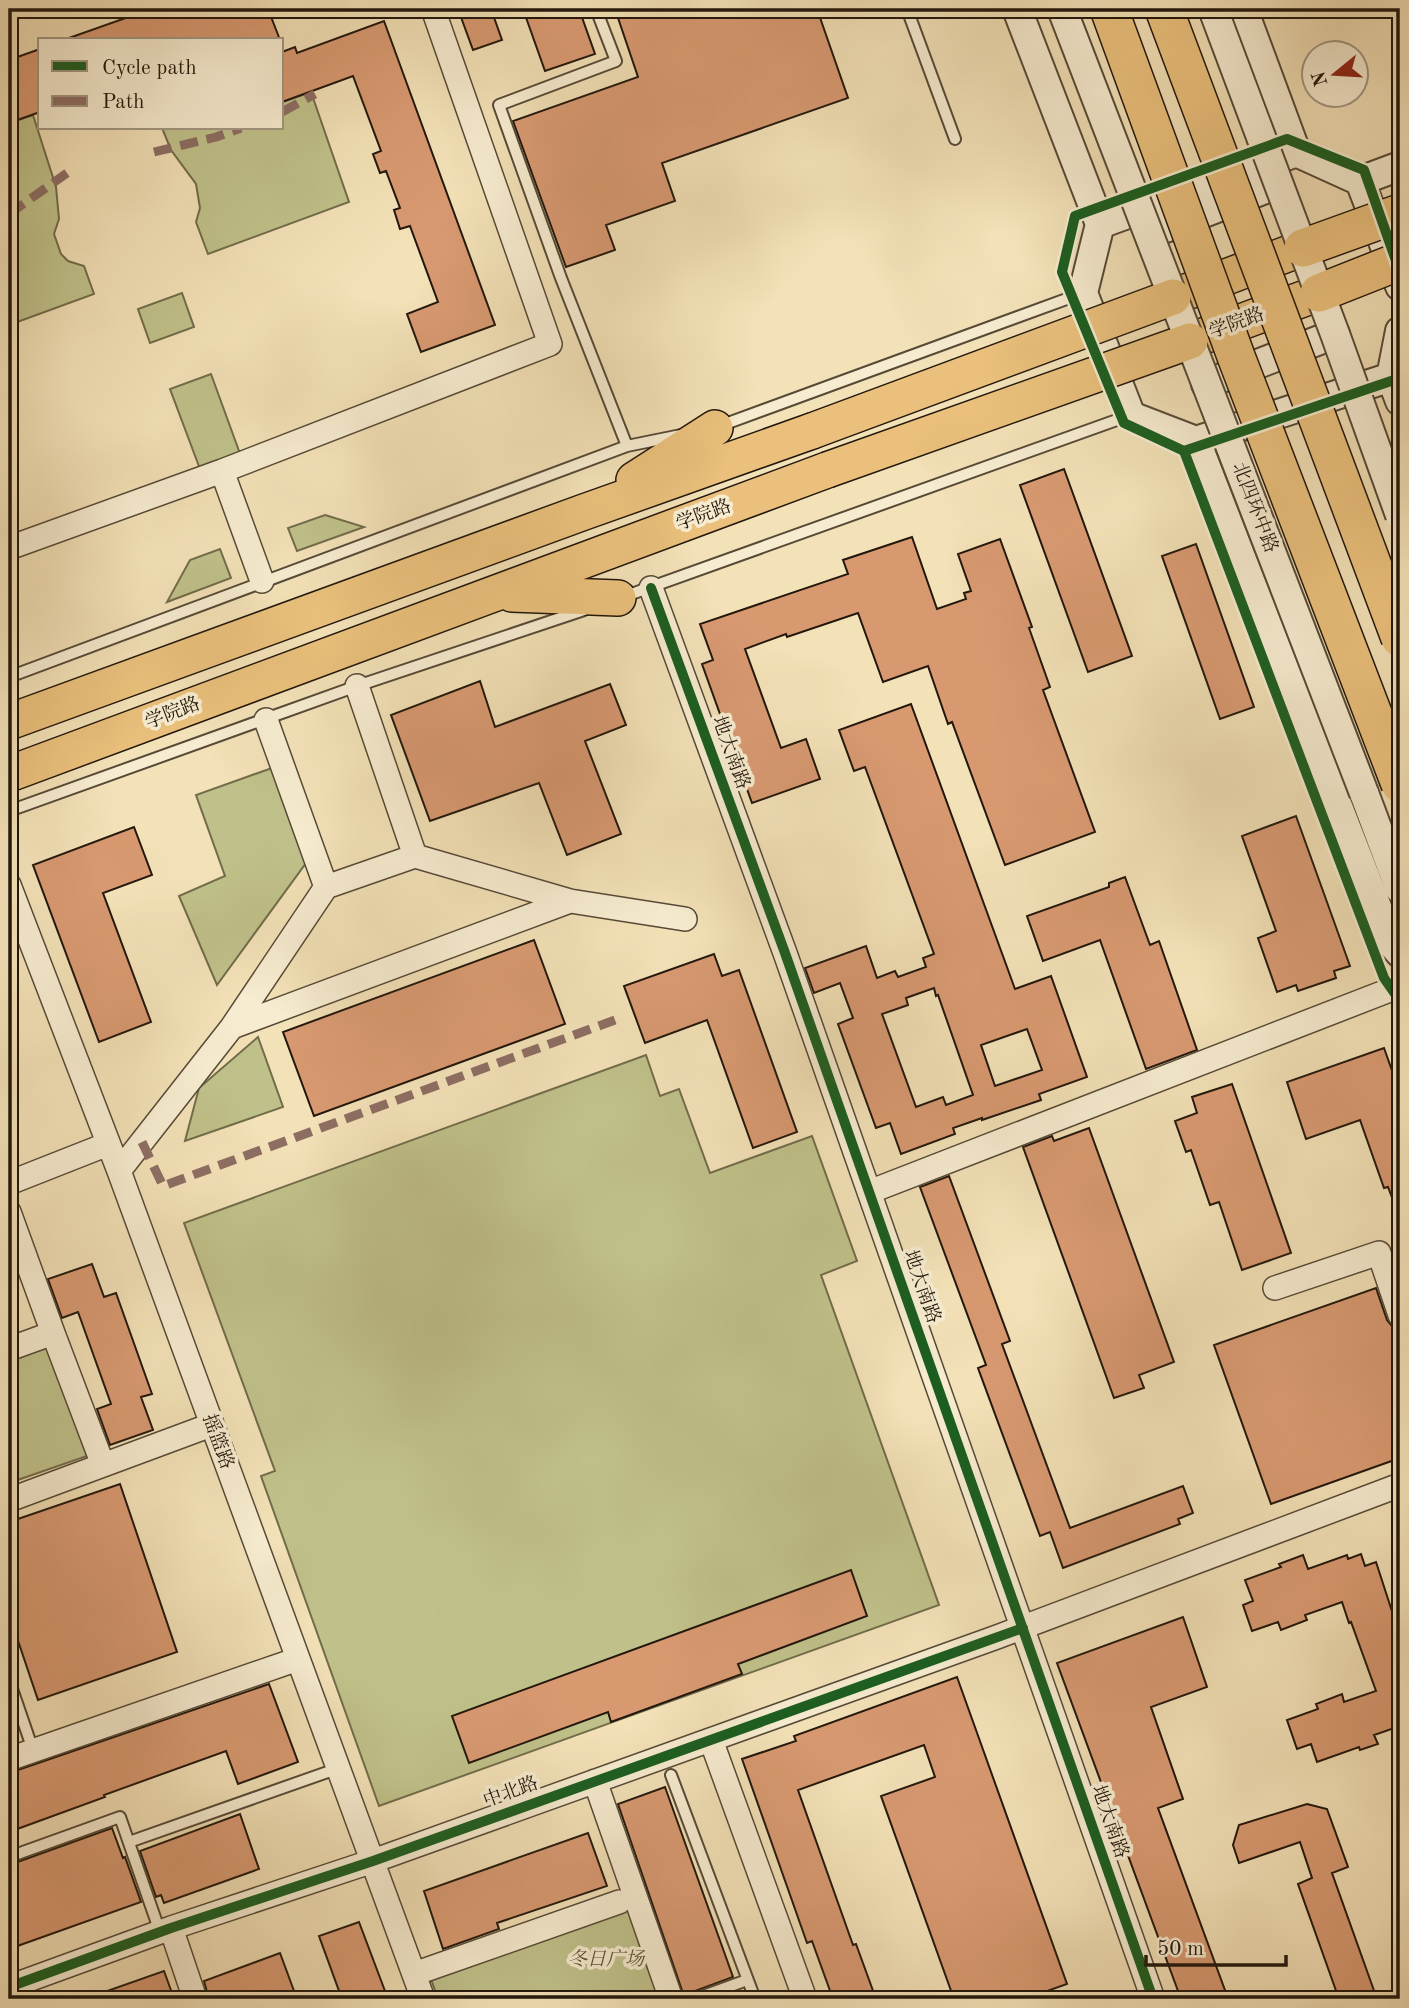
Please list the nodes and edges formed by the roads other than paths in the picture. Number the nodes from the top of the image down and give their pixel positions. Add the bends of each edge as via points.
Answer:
1 (433, 9) edge
2 (596, 9) edge
3 (907, 9) edge
4 (1017, 9) edge
5 (1062, 9) edge
6 (1109, 9) edge
7 (1164, 9) edge
8 (1213, 9) edge
9 (1243, 9) edge
10 (955, 139) dead end
11 (1296, 152) junction
12 (1400, 166) edge
13 (1360, 181) junction
14 (1278, 184) junction
15 (1400, 213) edge
16 (1100, 225) junction
17 (1150, 234) junction
18 (1303, 248) junction
19 (1400, 261) edge
20 (1400, 286) edge
21 (1083, 293) junction
22 (1320, 293) junction
23 (1173, 297) junction
24 (1400, 331) edge
25 (1335, 334) junction
26 (1190, 341) junction
27 (1206, 384) junction
28 (1396, 389) edge
29 (1131, 416) junction
30 (715, 428) junction
31 (1196, 440) junction
32 (627, 446) junction
33 (222, 471) junction
34 (584, 512) junction
35 (1400, 515) edge
36 (9, 548) edge
37 (262, 581) junction
38 (651, 588) junction
39 (494, 593) junction
40 (618, 598) junction
41 (1400, 638) edge
42 (9, 677) edge
43 (357, 686) junction
44 (266, 720) junction
45 (9, 722) edge
46 (9, 774) edge
47 (1400, 784) edge
48 (9, 811) edge
49 (415, 856) junction
50 (9, 885) edge
51 (326, 887) junction
52 (1400, 889) edge
53 (570, 901) junction
54 (685, 919) dead end
55 (1400, 953) edge
56 (1400, 986) edge
57 (232, 1027) junction
58 (108, 1144) junction
59 (118, 1171) junction
60 (9, 1183) edge
61 (869, 1192) junction
62 (9, 1212) edge
63 (1275, 1288) dead end
64 (1400, 1315) edge
65 (53, 1333) junction
66 (9, 1349) edge
67 (211, 1425) junction
68 (103, 1465) junction
69 (1400, 1485) edge
70 (9, 1500) edge
71 (1023, 1628) junction
72 (298, 1658) junction
73 (9, 1679) edge
74 (711, 1740) junction
75 (33, 1750) junction
76 (9, 1759) edge
77 (339, 1768) junction
78 (671, 1775) dead end
79 (595, 1782) junction
80 (129, 1842) junction
81 (9, 1857) edge
82 (373, 1861) junction
83 (619, 1902) dead end
84 (165, 1930) junction
85 (414, 1974) junction
86 (747, 1980) junction
87 (9, 1987) edge
88 (195, 1999) edge
89 (423, 1999) edge
90 (671, 1999) edge
91 (695, 1999) edge
92 (755, 1999) edge
93 (805, 1999) edge
94 (1153, 1999) edge

1 - 33 street via 550,344
2 - 32 lane via 616,61 499,105
3 - 10 lane
4 - 16 street
5 - 17 street, 北四环中路, bridge
6 - 47 highway, 北四环中路, bridge
7 - 41 highway, bridge
8 - 14 street, bridge
9 - 11 street
11 - 13 street
11 - 16 street
12 - 13 street
13 - 20 street
14 - 17 street, bridge
14 - 18 street, bridge
15 - 18 highway, bridge
16 - 21 street
17 - 23 street, 北四环中路, bridge
18 - 22 street, bridge
18 - 23 main road, bridge
19 - 22 highway, 学院路, bridge
21 - 29 street
21 - 30 lane
22 - 25 street, bridge
22 - 26 main road, 学院路, bridge
23 - 26 street, 北四环中路, bridge
23 - 34 main road, bridge
24 - 28 street
25 - 27 street, bridge
25 - 35 street, bridge
26 - 27 street, 北四环中路, bridge
26 - 39 main road, 学院路, bridge
27 - 52 street, 北四环中路, bridge
28 - 31 street
29 - 31 street
29 - 38 lane, 学院路
30 - 32 lane
30 - 34 main road
31 - 55 street via 1391,943
32 - 37 lane
33 - 36 street
33 - 37 street
34 - 45 main road
37 - 42 lane
38 - 40 lane, 学院路
38 - 61 street, 地大南路
39 - 40 main road
39 - 46 main road, 学院路
40 - 43 lane, 学院路
43 - 44 lane, 学院路
43 - 49 street
44 - 48 lane, 学院路
44 - 51 street
49 - 51 street
49 - 53 street
50 - 58 street, 摇篮路
51 - 57 street
53 - 54 street
53 - 57 street
56 - 61 street
57 - 59 street
58 - 59 street, 摇篮路
58 - 60 street
59 - 67 street, 摇篮路
61 - 71 street, 地大南路
62 - 65 street
63 - 64 street via 1379,1253
65 - 66 street
65 - 68 street
67 - 68 street
67 - 72 street, 摇篮路
68 - 70 street
69 - 71 street, 中北路
71 - 74 street, 中北路
71 - 94 street, 地大南路
72 - 75 street
72 - 77 street, 摇篮路
73 - 75 lane
74 - 79 street, 中北路
74 - 93 street
75 - 76 street
77 - 80 lane
77 - 82 street, 摇篮路
78 - 86 lane
79 - 82 street, 中北路
79 - 90 street
80 - 81 lane via 120,1817
80 - 84 lane
82 - 84 street, 中北路
82 - 85 street, 摇篮路
83 - 85 street
84 - 87 street, 中北路
84 - 88 street
85 - 89 street, 摇篮路
86 - 91 lane
86 - 92 lane

